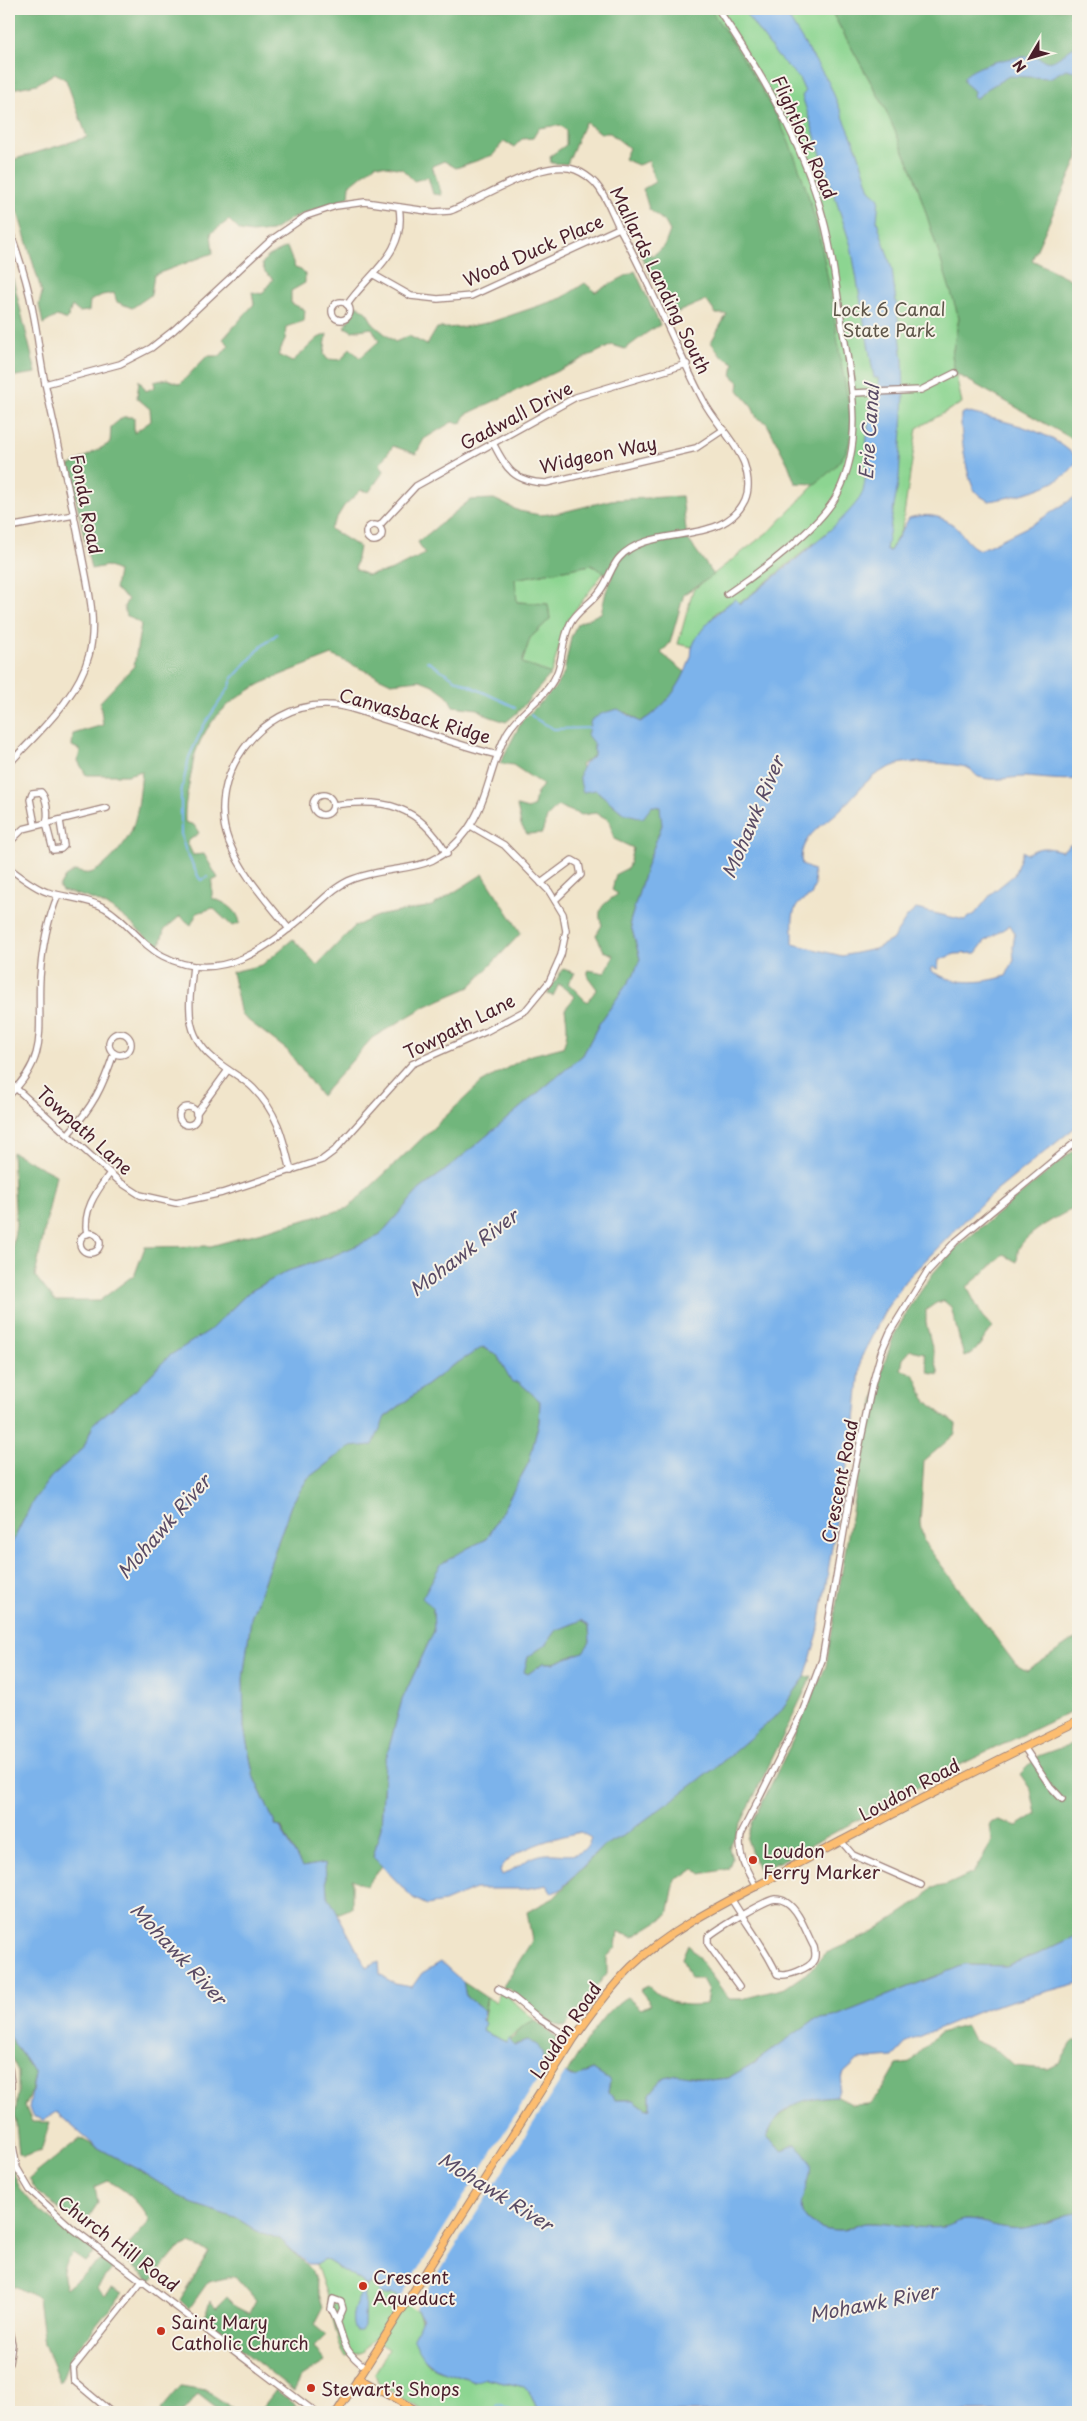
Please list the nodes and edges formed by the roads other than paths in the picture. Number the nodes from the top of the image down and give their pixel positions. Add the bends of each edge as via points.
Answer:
1 (718, 9) edge
2 (399, 207) junction
3 (619, 228) junction
4 (9, 229) edge
5 (374, 275) junction
6 (347, 305) dead end
7 (686, 364) junction
8 (955, 373) dead end
9 (45, 384) junction
10 (853, 393) junction
11 (722, 430) junction
12 (493, 443) junction
13 (74, 515) junction
14 (379, 526) dead end
15 (9, 527) edge
16 (727, 594) dead end
17 (498, 755) junction
18 (9, 764) edge
19 (332, 805) dead end
20 (107, 808) dead end
21 (60, 821) junction
22 (46, 823) junction
23 (35, 825) junction
24 (470, 826) junction
25 (9, 842) edge
26 (447, 854) junction
27 (9, 868) edge
28 (541, 883) junction
29 (58, 895) junction
30 (555, 900) junction
31 (289, 929) junction
32 (193, 966) junction
33 (114, 1054) dead end
34 (228, 1070) junction
35 (9, 1082) edge
36 (16, 1088) junction
37 (9, 1096) edge
38 (196, 1114) dead end
39 (68, 1134) junction
40 (1078, 1140) edge
41 (291, 1171) junction
42 (110, 1173) junction
43 (88, 1234) dead end
44 (1078, 1721) edge
45 (1024, 1747) junction
46 (1062, 1800) dead end
47 (841, 1841) junction
48 (921, 1886) dead end
49 (756, 1887) junction
50 (732, 1900) junction
51 (742, 1916) junction
52 (739, 1987) dead end
53 (498, 1989) dead end
54 (574, 2040) junction
55 (9, 2068) edge
56 (143, 2280) junction
57 (338, 2322) dead end
58 (9, 2331) edge
59 (9, 2363) edge
60 (365, 2367) junction
61 (358, 2378) junction
62 (111, 2412) edge
63 (315, 2412) edge
64 (337, 2412) edge
65 (419, 2412) edge

1 - 10 street, Flightlock Road via 764,80 786,122 816,194 832,258
2 - 3 street, Mallards Landing South via 450,211 537,171 564,167 592,180
2 - 5 street via 396,240 387,261
2 - 9 street, Mallards Landing South via 354,202 306,216 271,240 151,348 120,364
3 - 5 street, Wood Duck Place via 471,296 438,299 411,296
3 - 7 street, Mallards Landing South
4 - 9 street, Fonda Road via 33,310
5 - 6 street
7 - 11 street, Mallards Landing South
7 - 12 street, Gadwall Drive via 576,397
8 - 10 street via 932,386
9 - 13 street, Fonda Road
10 - 16 street, Flightlock Road via 854,440 845,478 833,504 796,541
11 - 12 street, Widgeon Way via 696,448 546,483 518,478 508,469
11 - 17 street, Mallards Landing South via 744,462 749,485 746,499 733,517 713,527 638,545 620,557 600,592 570,624 561,667 548,688 508,732
12 - 14 street, Gadwall Drive via 416,486
13 - 15 street
13 - 18 street, Fonda Road via 92,610 90,653 74,688
17 - 24 street, Mallards Landing South via 485,798
17 - 31 street, Canvasback Ridge via 344,706 308,706 279,717 262,728 232,767 224,810 226,833 242,865
19 - 26 street via 374,802 403,810 436,834
20 - 21 street
21 - 22 street
21 - 22 street via 64,846 61,849 53,850 51,847
22 - 23 street
22 - 23 street via 44,795 32,793 30,799
23 - 25 street via 23,829
24 - 26 street, Mallards Landing South
24 - 28 street, Towpath Lane via 504,845
26 - 31 street via 420,865 352,879 338,886
27 - 29 street via 39,888
28 - 30 street, Towpath Lane
28 - 30 street via 572,860 579,864 581,875
29 - 32 street via 101,906 120,917 161,955
29 - 36 street via 50,914 40,978 38,1050 30,1071
30 - 41 street, Towpath Lane via 562,914 565,939 549,982 534,1002 503,1023 412,1064 334,1151 322,1160
31 - 32 street via 257,952 236,962 219,967
32 - 34 street via 190,1007 194,1035 202,1049
33 - 39 street via 99,1094 88,1113
34 - 38 street
34 - 41 street via 254,1089 279,1123
35 - 36 street, Towpath Lane
36 - 37 street
36 - 39 street, Towpath Lane
39 - 42 street, Towpath Lane
40 - 49 street, Crescent Road via 943,1255 916,1288 890,1332 878,1364 864,1428 822,1660 802,1713 741,1834 741,1859
41 - 42 street, Towpath Lane via 222,1193 176,1202 131,1191
42 - 43 street via 88,1209 85,1224
44 - 45 main road, Loudon Road
45 - 46 street
45 - 47 main road, Loudon Road
47 - 48 street via 853,1855
47 - 49 main road, Loudon Road
49 - 50 main road, Loudon Road
50 - 51 street
50 - 54 main road, Loudon Road via 676,1931 632,1966 610,1990
51 - 51 street via 778,1974 787,1976 814,1960 814,1947 786,1902 772,1900
51 - 52 street via 707,1940
53 - 54 street
54 - 60 main road, Loudon Road
55 - 56 street, Church Hill Road via 11,2135 19,2174 40,2202
56 - 62 street via 72,2368 74,2381
56 - 63 street, Church Hill Road
57 - 60 street via 342,2343
58 - 59 street via 12,2344
60 - 61 main road, Loudon Road
61 - 64 main road, Loudon Road
61 - 65 main road

